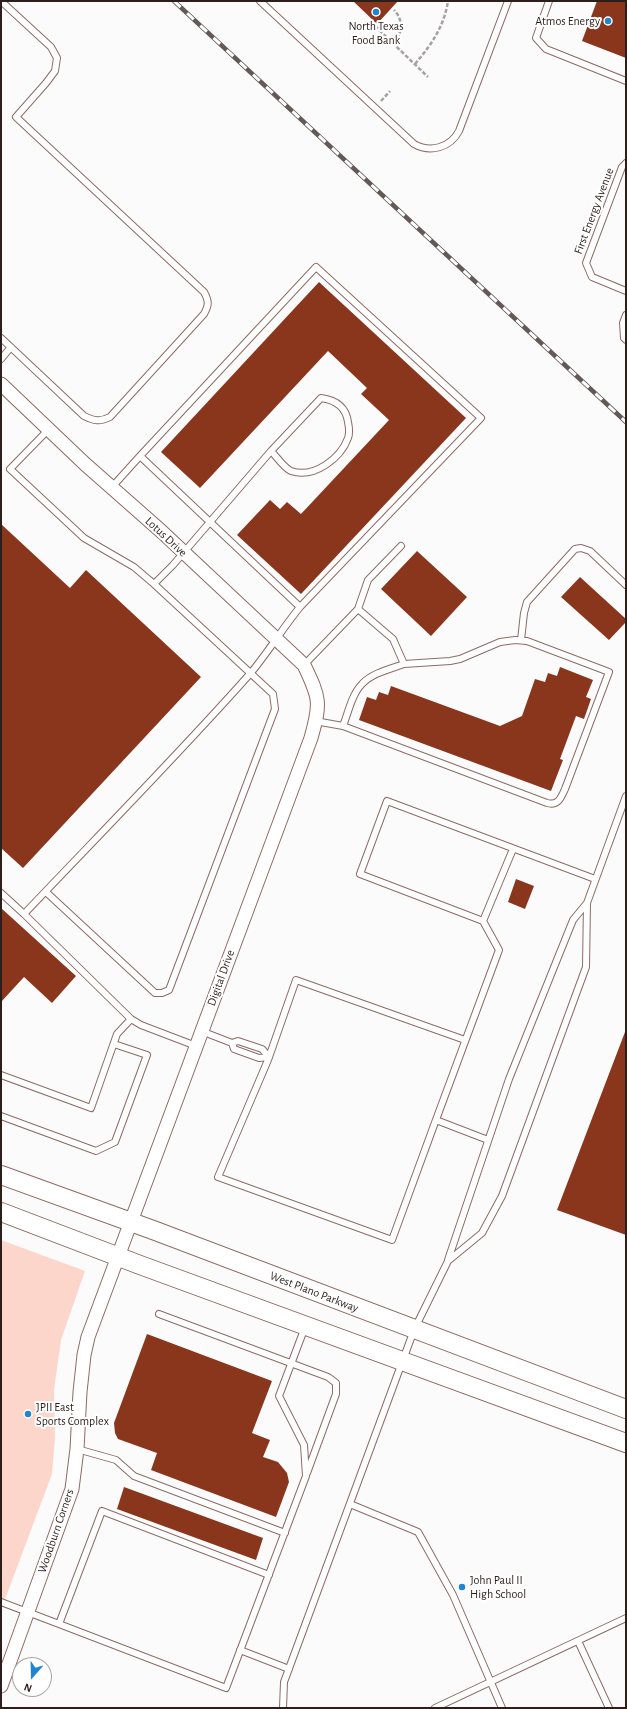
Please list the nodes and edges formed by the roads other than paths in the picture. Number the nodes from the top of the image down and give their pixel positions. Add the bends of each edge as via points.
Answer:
1 (1, 1) edge
2 (260, 1) edge
3 (508, 1) edge
4 (549, 1) edge
5 (626, 81) edge
6 (626, 163) edge
7 (626, 291) edge
8 (626, 315) edge
9 (1, 338) edge
10 (626, 340) edge
11 (11, 347) junction
12 (1, 359) edge
13 (1, 384) edge
14 (49, 429) junction
15 (271, 452) junction
16 (140, 456) junction
17 (112, 487) junction
18 (210, 522) junction
19 (402, 546) dead end
20 (184, 553) junction
21 (154, 584) junction
22 (626, 585) edge
23 (300, 607) junction
24 (358, 609) junction
25 (276, 638) junction
26 (521, 640) junction
27 (404, 664) junction
28 (304, 665) junction
29 (250, 674) junction
30 (318, 698) joint
31 (316, 721) junction
32 (343, 726) junction
33 (626, 796) edge
34 (513, 848) junction
35 (595, 879) junction
36 (46, 892) junction
37 (1, 893) edge
38 (587, 902) junction
39 (24, 914) junction
40 (484, 921) junction
41 (131, 1019) junction
42 (201, 1031) junction
43 (465, 1040) junction
44 (114, 1044) junction
45 (196, 1046) junction
46 (269, 1056) junction
47 (1, 1075) edge
48 (1, 1116) edge
49 (436, 1120) junction
50 (488, 1140) junction
51 (1, 1174) edge
52 (1, 1212) edge
53 (132, 1223) junction
54 (118, 1257) junction
55 (448, 1261) junction
56 (158, 1314) dead end
57 (306, 1325) junction
58 (414, 1330) junction
59 (404, 1360) junction
60 (292, 1364) junction
61 (626, 1409) edge
62 (626, 1443) edge
63 (77, 1449) junction
64 (306, 1476) junction
65 (350, 1504) junction
66 (285, 1532) junction
67 (269, 1575) junction
68 (1, 1602) edge
69 (28, 1612) junction
70 (626, 1618) edge
71 (59, 1624) junction
72 (578, 1641) junction
73 (240, 1650) junction
74 (289, 1669) junction
75 (491, 1682) junction
76 (1, 1686) edge
77 (283, 1708) edge
78 (435, 1708) edge
79 (502, 1708) edge
80 (609, 1708) edge

1 - 11 lane via 51,47 57,58 55,71 16,117 204,292 208,300 204,314 110,417 102,420 93,421 84,416
2 - 3 lane via 414,144 420,148 433,150 451,141 459,131
4 - 5 lane via 536,38 546,49
6 - 7 lane, First Energy Avenue via 622,167 586,263 592,277
8 - 10 lane via 623,323
9 - 11 lane
11 - 12 lane
13 - 14 street, Lotus Drive
14 - 17 street, Lotus Drive
14 - 21 lane via 10,469 84,538 134,567
15 - 15 lane via 321,398 330,399 340,405 347,414 349,436 344,446 324,466 307,472 290,470
15 - 18 lane
16 - 17 lane
16 - 18 lane
16 - 23 lane via 316,267 481,418
17 - 20 street, Lotus Drive
18 - 20 lane
18 - 23 lane
19 - 24 lane via 368,580
20 - 21 lane
20 - 25 street, Lotus Drive
21 - 29 lane
22 - 26 lane via 590,551 574,549 527,602
23 - 25 lane
24 - 27 lane via 393,639
24 - 28 lane
25 - 28 street, Lotus Drive
25 - 29 lane
26 - 27 lane via 500,642 460,659
26 - 32 lane via 608,672 565,789 557,802 547,803
27 - 32 lane via 379,673 361,684
28 - 30 street, Lotus Drive
29 - 36 lane
29 - 36 lane via 273,694 275,709 169,990 162,994 155,993
30 - 31 street, Digital Drive
31 - 32 lane
31 - 42 street, Digital Drive
33 - 35 lane
34 - 35 lane
34 - 40 lane
34 - 40 lane via 387,801 360,874
35 - 38 lane
36 - 39 lane
37 - 39 lane
38 - 50 lane via 573,920 509,1079
38 - 55 lane via 586,967 502,1196 482,1233
39 - 41 lane
40 - 43 lane via 499,950
41 - 44 lane via 117,1034
41 - 45 lane
42 - 45 street, Digital Drive
42 - 46 lane via 232,1043 238,1041 262,1049
43 - 46 lane via 296,980
43 - 49 lane
44 - 47 lane via 91,1108
44 - 48 lane via 146,1055 115,1142 96,1151
45 - 53 street, Digital Drive
46 - 49 lane via 218,1177 392,1240
49 - 50 lane
50 - 55 lane
51 - 53 main road, West Plano Parkway
52 - 54 main road
53 - 54 street, Digital Drive
53 - 58 main road, West Plano Parkway
54 - 57 main road
54 - 63 street, Woodburn Corners via 88,1337 84,1355
55 - 58 lane
56 - 60 lane
57 - 59 main road
57 - 60 lane
58 - 59 lane
58 - 61 main road, West Plano Parkway
59 - 62 main road
59 - 65 lane
60 - 64 lane via 280,1396 304,1445
60 - 64 lane via 328,1377 336,1383 336,1394
63 - 66 lane via 116,1460 134,1476
63 - 69 street, Woodburn Corners via 72,1489
64 - 66 lane
65 - 74 lane
65 - 75 lane via 418,1532 453,1595
66 - 67 lane
67 - 71 lane via 102,1511
67 - 73 lane
68 - 69 lane
69 - 71 lane
69 - 76 street, Woodburn Corners
70 - 72 lane
71 - 73 lane via 226,1688
72 - 75 lane
72 - 80 lane
73 - 74 lane
74 - 77 lane via 284,1682
75 - 78 lane
75 - 79 lane

